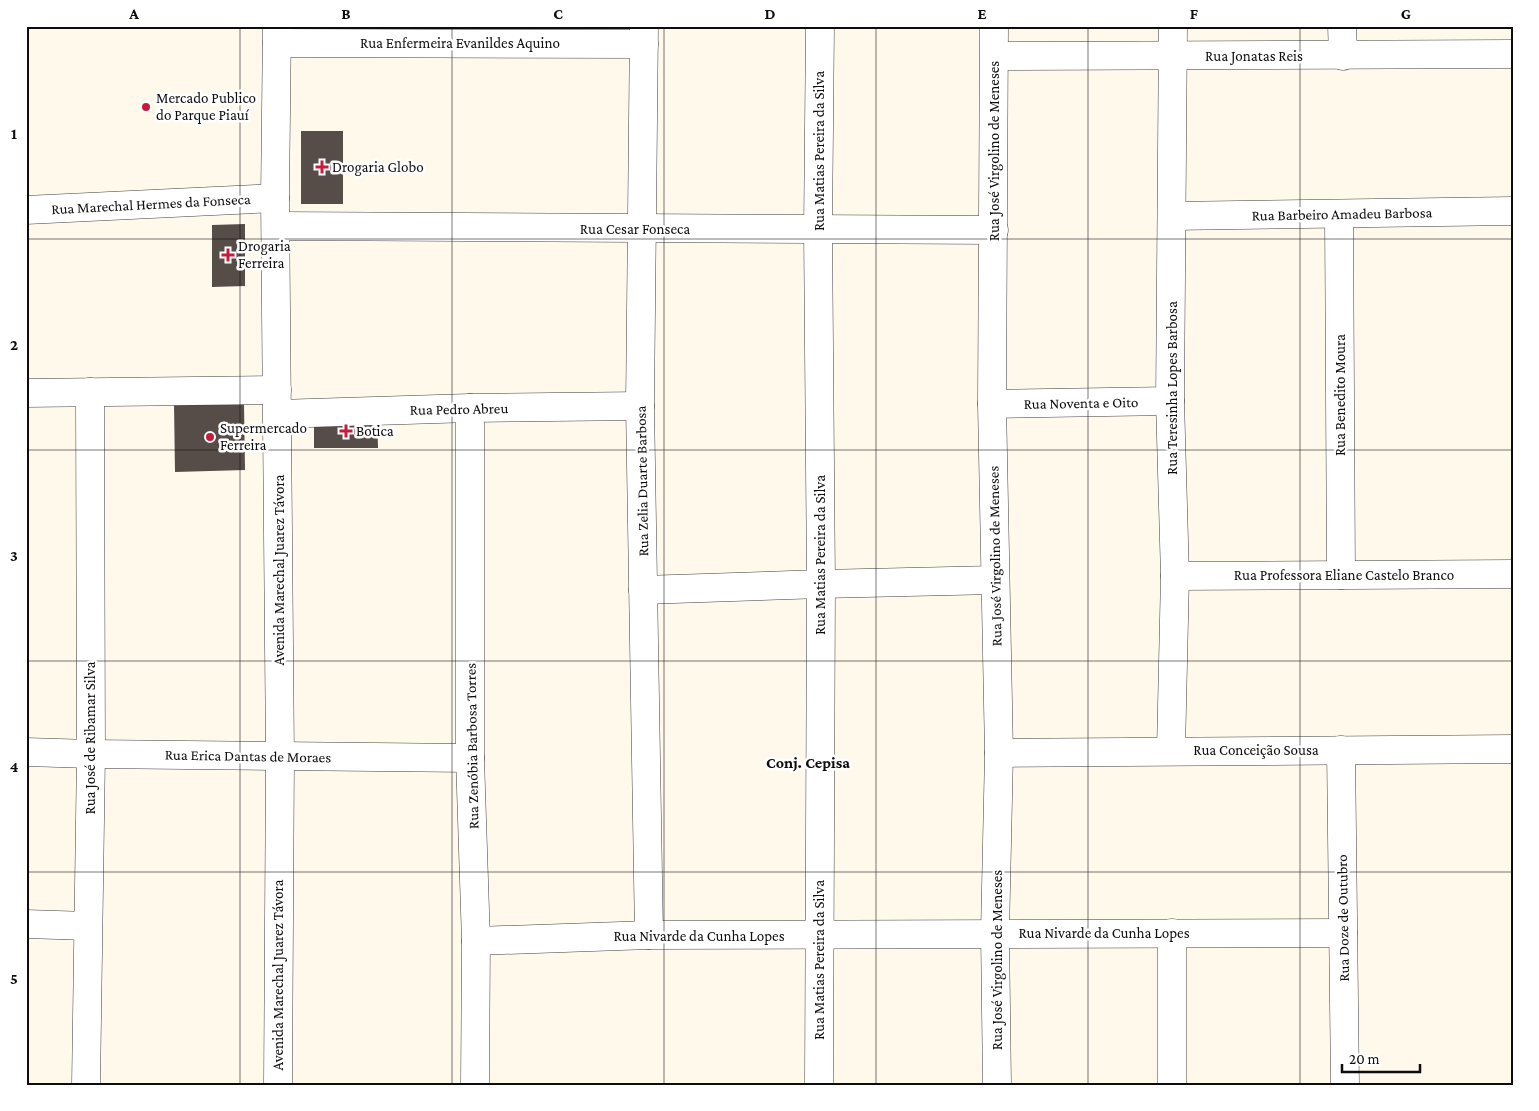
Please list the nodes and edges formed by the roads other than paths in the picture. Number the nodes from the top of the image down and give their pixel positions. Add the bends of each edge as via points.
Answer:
1 (820, 26) edge
2 (994, 26) edge
3 (1173, 26) edge
4 (1342, 26) edge
5 (277, 35) edge
6 (644, 35) edge
7 (1513, 54) edge
8 (1173, 55) junction
9 (995, 56) junction
10 (1343, 56) junction
11 (275, 198) junction
12 (26, 210) edge
13 (1513, 211) edge
14 (1338, 214) junction
15 (1172, 216) junction
16 (277, 226) junction
17 (641, 229) junction
18 (818, 229) junction
19 (994, 230) junction
20 (90, 392) junction
21 (26, 393) edge
22 (1170, 401) junction
23 (278, 402) junction
24 (992, 404) junction
25 (640, 406) junction
26 (470, 408) junction
27 (1513, 574) edge
28 (1342, 575) junction
29 (1175, 576) junction
30 (995, 580) junction
31 (821, 584) junction
32 (644, 590) junction
33 (1513, 749) edge
34 (1171, 750) junction
35 (1341, 750) junction
36 (26, 752) edge
37 (1000, 753) junction
38 (91, 754) junction
39 (280, 756) junction
40 (470, 758) junction
41 (26, 924) edge
42 (88, 926) junction
43 (995, 933) junction
44 (1172, 933) junction
45 (1343, 933) junction
46 (650, 935) junction
47 (819, 935) junction
48 (476, 941) junction
49 (86, 1085) edge
50 (278, 1085) edge
51 (475, 1085) edge
52 (819, 1085) edge
53 (997, 1085) edge
54 (1172, 1085) edge
55 (1345, 1085) edge

1 - 18 street, Rua Matias Pereira da Silva
2 - 9 street, Rua José Virgolino de Meneses
3 - 8 street, Rua Teresinha Lopes Barbosa
4 - 10 street
5 - 6 street, Rua Enfermeira Evanildes Aquino
5 - 11 street, Avenida Marechal Juarez Távora
6 - 17 street, Rua Zelia Duarte Barbosa
7 - 10 street, Rua Jonatas Reis
8 - 9 street, Rua Jonatas Reis
8 - 10 street, Rua Jonatas Reis
8 - 15 street, Rua Teresinha Lopes Barbosa
9 - 19 street, Rua José Virgolino de Meneses
11 - 12 street, Rua Marechal Hermes da Fonseca
11 - 16 street, Avenida Marechal Juarez Távora
13 - 14 street, Rua Barbeiro Amadeu Barbosa
14 - 15 street, Rua Barbeiro Amadeu Barbosa
14 - 28 street, Rua Benedito Moura
15 - 22 street, Rua Teresinha Lopes Barbosa
16 - 17 street, Rua Cesar Fonseca
16 - 23 street, Avenida Marechal Juarez Távora
17 - 18 street, Rua Cesar Fonseca
17 - 25 street, Rua Zelia Duarte Barbosa
18 - 19 street, Rua Cesar Fonseca
18 - 31 street, Rua Matias Pereira da Silva
19 - 24 street, Rua José Virgolino de Meneses
20 - 21 street, Rua Pedro Abreu
20 - 23 street, Rua Pedro Abreu
20 - 38 street, Rua José de Ribamar Silva
22 - 24 street, Rua Noventa e Oito
22 - 29 street, Rua Teresinha Lopes Barbosa
23 - 26 street, Rua Pedro Abreu
23 - 39 street, Avenida Marechal Juarez Távora
24 - 30 street, Rua José Virgolino de Meneses
25 - 26 street, Rua Pedro Abreu
25 - 32 street, Rua Zelia Duarte Barbosa
26 - 40 street, Rua Zenóbia Barbosa Torres
27 - 28 street, Rua Professora Eliane Castelo Branco
28 - 29 street, Rua Professora Eliane Castelo Branco
29 - 34 street, Rua Teresinha Lopes Barbosa
30 - 31 street
30 - 37 street, Rua José Virgolino de Meneses
31 - 32 street
31 - 47 street, Rua Matias Pereira da Silva
32 - 46 street, Rua Zelia Duarte Barbosa
33 - 35 street, Rua Conceição Sousa
34 - 35 street, Rua Conceição Sousa
34 - 37 street, Rua Conceição Sousa
35 - 45 street, Rua Doze de Outubro
36 - 38 street, Rua Erica Dantas de Moraes
37 - 43 street, Rua José Virgolino de Meneses
38 - 39 street, Rua Erica Dantas de Moraes
38 - 42 street, Rua José de Ribamar Silva
39 - 40 street, Rua Erica Dantas de Moraes
39 - 50 street, Avenida Marechal Juarez Távora
40 - 48 street, Rua Zenóbia Barbosa Torres
41 - 42 street
42 - 49 street, Rua José de Ribamar Silva
43 - 44 street, Rua Nivarde da Cunha Lopes
43 - 47 street, Rua Nivarde da Cunha Lopes
43 - 53 street, Rua José Virgolino de Meneses
44 - 45 street, Rua Nivarde da Cunha Lopes
44 - 54 street
45 - 55 street, Rua Doze de Outubro
46 - 47 street, Rua Nivarde da Cunha Lopes
46 - 48 street, Rua Nivarde da Cunha Lopes
47 - 52 street, Rua Matias Pereira da Silva
48 - 51 street, Rua Zenóbia Barbosa Torres

